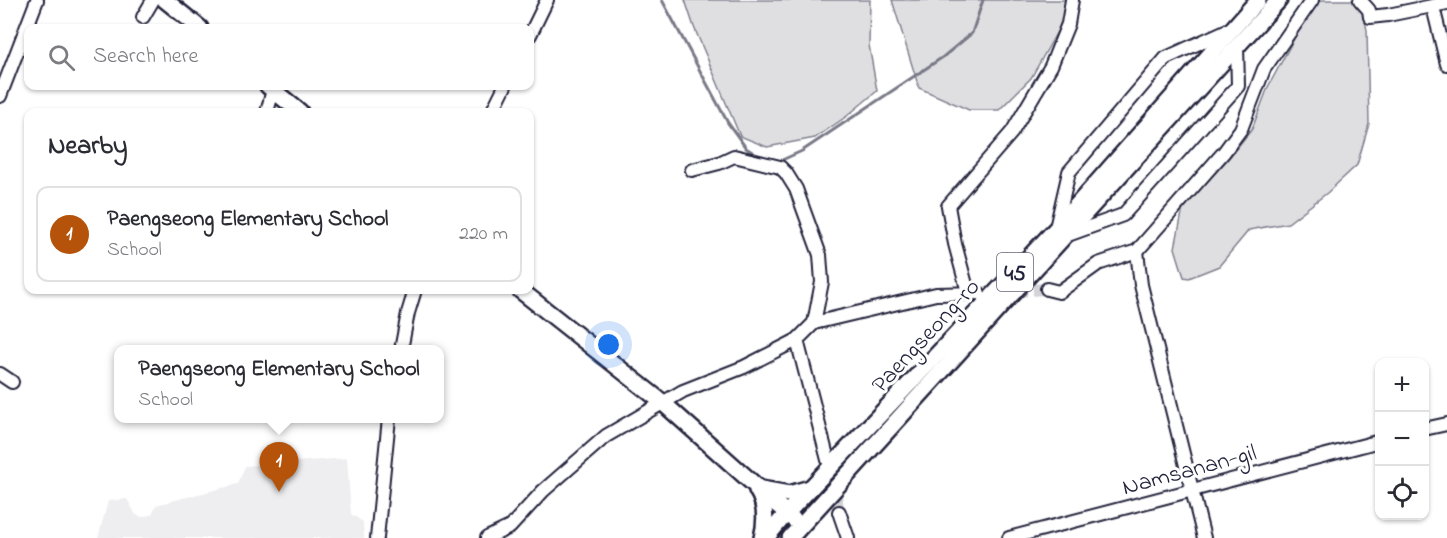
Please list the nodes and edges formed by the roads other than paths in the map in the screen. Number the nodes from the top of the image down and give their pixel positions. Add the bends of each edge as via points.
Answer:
1 (37, 0) edge
2 (153, 0) edge
3 (165, 0) edge
4 (547, 0) edge
5 (1072, 0) edge
6 (1258, 0) edge
7 (1279, 0) edge
8 (1312, 0) edge
9 (1360, 0) edge
10 (1447, 3) edge
11 (1432, 7) junction
12 (143, 17) dead end
13 (28, 24) edge
14 (195, 24) edge
15 (534, 27) edge
16 (1233, 27) junction
17 (24, 34) edge
18 (1238, 45) junction
19 (1447, 64) edge
20 (270, 90) edge
21 (272, 90) edge
22 (503, 90) edge
23 (0, 96) edge
24 (268, 108) edge
25 (295, 108) edge
26 (494, 108) edge
27 (692, 170) dead end
28 (1060, 233) junction
29 (1137, 251) junction
30 (1047, 289) tunnel mouth
31 (414, 294) edge
32 (525, 294) edge
33 (814, 323) junction
34 (797, 340) junction
35 (402, 345) edge
36 (0, 374) edge
37 (12, 382) dead end
38 (662, 402) junction
39 (388, 423) edge
40 (1447, 424) edge
41 (1429, 428) edge
42 (1375, 442) edge
43 (828, 460) tunnel mouth
44 (755, 487) junction
45 (811, 488) junction
46 (1192, 490) junction
47 (839, 512) tunnel mouth
48 (786, 514) junction
49 (795, 532) edge
50 (377, 538) edge
51 (487, 538) edge
52 (764, 538) edge
53 (848, 538) edge
54 (1009, 538) edge
55 (1204, 538) edge

1 - 13 street
2 - 12 street
3 - 14 main road
4 - 15 street
5 - 33 street via 1068,24 1051,66 1012,132 948,206 955,244 974,292 936,294
6 - 16 main road, Paengseong-ro / 45
7 - 18 main road, Paengseong-ro / 45
8 - 29 street via 1264,69 1241,129
9 - 11 street via 1370,16
10 - 11 street
11 - 19 street
16 - 28 main road, Paengseong-ro / 45
16 - 28 street via 1166,58 1069,172
17 - 23 street
18 - 28 main road, Paengseong-ro / 45
18 - 28 street via 1238,86 1124,215
20 - 24 street
21 - 25 main road
22 - 26 street
27 - 33 street via 734,156 780,167 786,173 796,189 820,255 822,282
28 - 45 main road, Paengseong-ro / 45
28 - 49 main road, Paengseong-ro / 45
29 - 30 street via 1098,264 1059,292
29 - 46 street via 1141,285
31 - 35 street
32 - 38 main road
33 - 34 street
34 - 38 street
34 - 43 street
36 - 37 street
38 - 44 main road
38 - 51 street via 606,436 543,491 510,527
39 - 50 street
40 - 41 street
42 - 46 street, Namsanan-gil
44 - 45 main road via 783,494
44 - 48 main road
44 - 52 main road via 763,503
45 - 48 main road, Paengseong-ro / 45
46 - 54 street, Namsanan-gil
46 - 55 street
47 - 53 street
48 - 49 main road
48 - 52 main road, Paengseong-ro / 45

